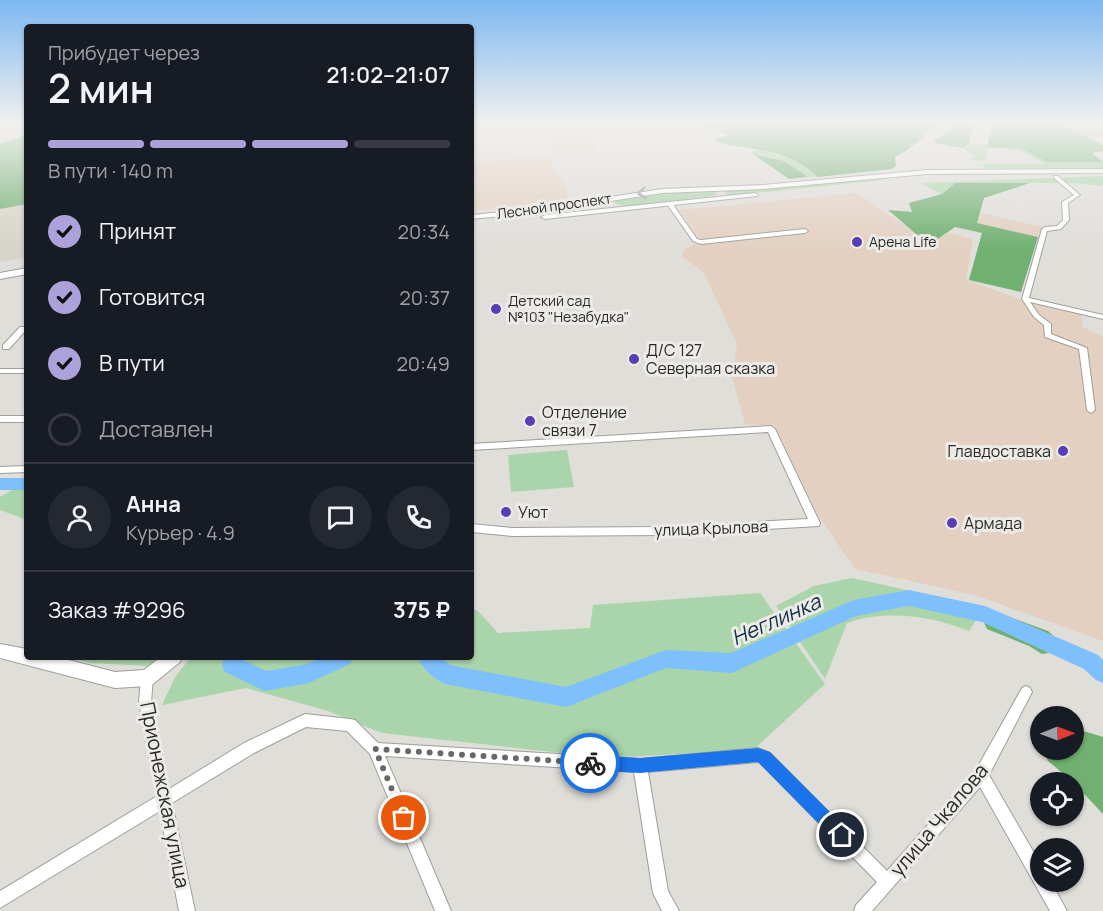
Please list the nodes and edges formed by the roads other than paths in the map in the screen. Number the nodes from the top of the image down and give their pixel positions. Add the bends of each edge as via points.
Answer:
1 (1103, 173) edge
2 (891, 175) junction
3 (878, 177) junction
4 (1056, 177) junction
5 (900, 181) junction
6 (886, 182) junction
7 (712, 188) junction
8 (612, 197) junction
9 (721, 198) junction
10 (670, 204) junction
11 (623, 209) junction
12 (536, 214) junction
13 (474, 217) edge
14 (474, 224) edge
15 (806, 231) dead end
16 (0, 268) edge
17 (24, 269) edge
18 (24, 270) edge
19 (0, 276) edge
20 (1025, 299) junction
21 (1103, 317) edge
22 (24, 329) edge
23 (6, 347) dead end
24 (0, 371) edge
25 (24, 371) edge
26 (1091, 410) dead end
27 (0, 419) edge
28 (24, 419) edge
29 (474, 447) edge
30 (24, 469) edge
31 (0, 470) edge
32 (474, 528) edge
33 (0, 651) edge
34 (24, 656) edge
35 (39, 660) edge
36 (170, 660) edge
37 (147, 678) junction
38 (1026, 692) dead end
39 (375, 749) junction
40 (640, 766) junction
41 (981, 775) junction
42 (163, 801) junction
43 (1030, 860) edge
44 (888, 882) junction
45 (1048, 892) edge
46 (0, 900) edge
47 (187, 911) edge
48 (443, 911) edge
49 (671, 911) edge
50 (862, 911) edge
51 (1059, 911) edge

1 - 2 main road, Лесной проспект via 957,171
1 - 4 main road, Лесной проспект
2 - 3 main road, Лесной проспект
2 - 5 main road
3 - 6 main road
3 - 7 main road, Лесной проспект
4 - 5 main road, Лесной проспект via 965,176
4 - 20 street via 1077,195 1065,202 1066,220 1059,228 1045,229
5 - 6 main road, Лесной проспект
6 - 9 main road, Лесной проспект
7 -> 8 main road, Лесной проспект
7 - 9 main road via 724,193
8 - 11 main road via 611,204
8 - 12 main road, Лесной проспект
9 - 10 main road, Лесной проспект
10 - 11 main road, Лесной проспект
10 - 15 street via 695,240 712,242
11 - 12 main road, Лесной проспект
12 - 13 main road, Лесной проспект
12 - 14 main road, Лесной проспект
16 - 17 main road
18 - 19 main road
20 - 21 street
20 - 26 street via 1047,324 1048,335 1083,348
22 - 23 street
24 - 25 street
27 - 28 street
29 - 32 street, улица Крылова via 771,429 815,523 664,531 512,532
30 - 31 street
33 - 34 main road, Прионежская улица
35 - 37 main road, Прионежская улица via 115,681
36 - 37 main road, Прионежская улица
37 - 42 street, Прионежская улица via 145,702
38 - 41 street, улица Чкалова
39 - 40 street
39 - 42 street via 350,725 305,720 249,748
39 - 48 street
40 - 44 street via 758,755 765,758
40 - 49 street via 661,893
41 - 43 street
41 - 44 street, улица Чкалова
42 - 46 street
42 - 47 street, Прионежская улица
44 - 50 street, улица Чкалова
45 - 51 street

